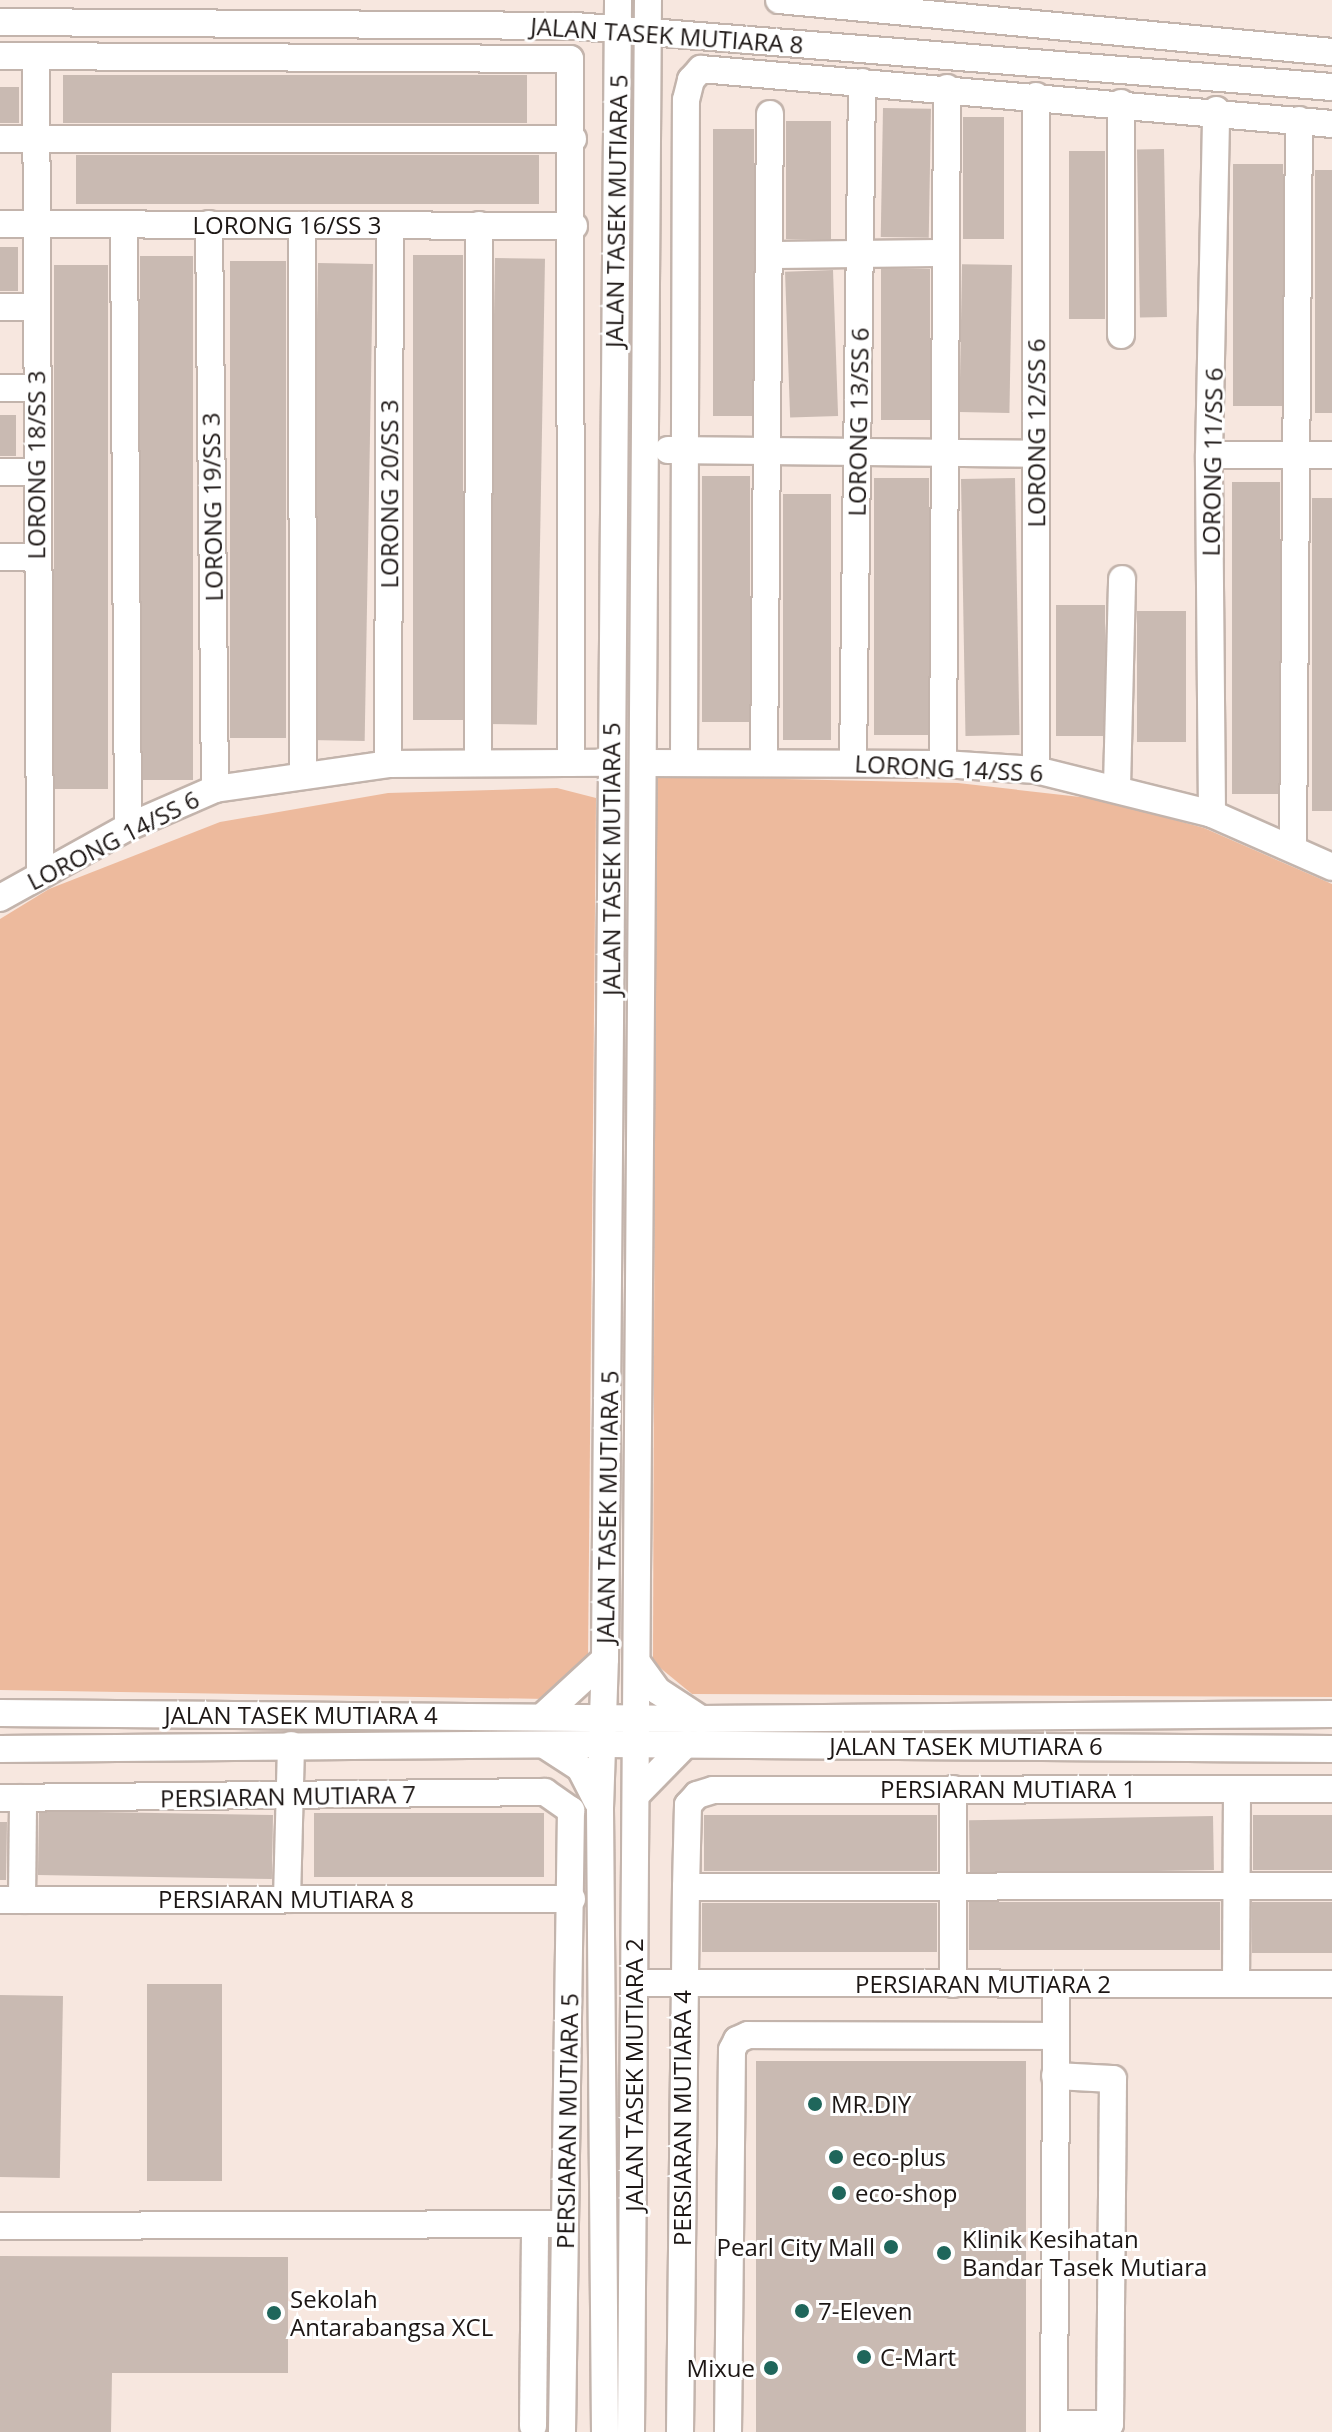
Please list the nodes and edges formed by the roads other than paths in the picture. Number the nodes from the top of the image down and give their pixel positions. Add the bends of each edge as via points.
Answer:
1 (618, 0) edge
2 (648, 0) edge
3 (779, 0) edge
4 (935, 8) edge
5 (5, 15) edge
6 (618, 28) junction
7 (647, 32) junction
8 (1332, 52) edge
9 (0, 56) edge
10 (36, 56) junction
11 (862, 82) junction
12 (1332, 87) edge
13 (947, 88) junction
14 (1036, 96) junction
15 (1121, 103) junction
16 (1216, 110) junction
17 (770, 114) dead end
18 (1299, 120) junction
19 (1332, 124) edge
20 (0, 139) edge
21 (36, 139) junction
22 (573, 139) junction
23 (0, 224) edge
24 (36, 224) junction
25 (124, 224) junction
26 (209, 224) junction
27 (302, 225) junction
28 (390, 225) junction
29 (479, 225) junction
30 (574, 226) junction
31 (859, 252) junction
32 (945, 253) junction
33 (769, 255) junction
34 (0, 307) edge
35 (36, 307) junction
36 (1121, 335) dead end
37 (0, 388) edge
38 (36, 388) junction
39 (663, 450) junction
40 (767, 451) junction
41 (857, 452) junction
42 (945, 453) junction
43 (1036, 454) junction
44 (1209, 455) junction
45 (1298, 455) junction
46 (1332, 455) edge
47 (0, 472) edge
48 (36, 472) junction
49 (0, 557) edge
50 (36, 557) junction
51 (1122, 579) dead end
52 (684, 762) junction
53 (764, 762) junction
54 (478, 763) junction
55 (571, 763) junction
56 (610, 763) junction
57 (645, 763) junction
58 (853, 763) junction
59 (388, 764) junction
60 (943, 764) junction
61 (1036, 770) junction
62 (303, 776) junction
63 (1117, 787) junction
64 (215, 789) junction
65 (1212, 814) junction
66 (128, 827) junction
67 (1293, 848) junction
68 (1332, 867) edge
69 (40, 874) junction
70 (0, 898) edge
71 (640, 1033) junction
72 (611, 1036) junction
73 (605, 1659) junction
74 (639, 1665) junction
75 (0, 1713) edge
76 (36, 1713) junction
77 (1243, 1714) junction
78 (1332, 1714) edge
79 (543, 1716) junction
80 (637, 1718) junction
81 (701, 1719) junction
82 (602, 1731) junction
83 (686, 1744) junction
84 (291, 1745) junction
85 (638, 1745) junction
86 (962, 1745) junction
87 (546, 1746) junction
88 (0, 1749) edge
89 (35, 1749) junction
90 (1241, 1749) junction
91 (1332, 1749) edge
92 (957, 1789) junction
93 (1237, 1789) junction
94 (1332, 1789) edge
95 (638, 1793) junction
96 (287, 1797) junction
97 (11, 1798) edge
98 (688, 1805) joint
99 (600, 1808) junction
100 (571, 1810) joint
101 (1235, 1886) junction
102 (1332, 1886) edge
103 (686, 1887) junction
104 (952, 1887) junction
105 (287, 1899) junction
106 (572, 1899) junction
107 (11, 1900) edge
108 (634, 1983) junction
109 (683, 1984) junction
110 (953, 1984) junction
111 (1056, 1984) junction
112 (1236, 1984) junction
113 (1332, 1984) edge
114 (1055, 2036) junction
115 (1055, 2076) junction
116 (604, 2133) junction
117 (567, 2134) junction
118 (535, 2224) junction
119 (565, 2224) junction
120 (0, 2226) edge
121 (618, 2399) junction
122 (533, 2426) dead end
123 (1054, 2428) edge
124 (562, 2432) edge
125 (605, 2432) edge
126 (631, 2432) edge
127 (680, 2432) edge
128 (728, 2432) edge

1 - 6 street, JALAN TASEK MUTIARA 5
2 - 7 street, JALAN TASEK MUTIARA 5
3 - 4 street, JALAN TASEK MUTIARA 8
4 - 8 street, JALAN TASEK MUTIARA 8
5 - 6 street, JALAN TASEK MUTIARA 8
6 - 7 street, JALAN TASEK MUTIARA 8
6 - 56 street, JALAN TASEK MUTIARA 5
7 - 12 street, JALAN TASEK MUTIARA 8
7 - 39 street, JALAN TASEK MUTIARA 5
9 - 10 street, JALAN TASEK MUTIARA 5
10 - 21 street, LORONG 18/SS 3
10 - 22 street, JALAN TASEK MUTIARA 5 via 570,59
11 - 13 street
11 - 31 street, LORONG 13/SS 6
11 - 39 street, JALAN TASEK MUTIARA 5 via 722,69 701,69 691,80
13 - 14 street
13 - 32 street
14 - 15 street
14 - 43 street, LORONG 12/SS 6
15 - 16 street
15 - 36 street
16 - 18 street
16 - 44 street, LORONG 11/SS 6
17 - 33 street
18 - 19 street
18 - 45 street
20 - 21 street
21 - 22 street
21 - 24 street, LORONG 18/SS 3
22 - 30 street, JALAN TASEK MUTIARA 5
23 - 24 street, LORONG 16/SS 3
24 - 25 street, LORONG 16/SS 3
24 - 35 street, LORONG 18/SS 3
25 - 26 street, LORONG 16/SS 3
25 - 66 street
26 - 27 street, LORONG 16/SS 3
26 - 64 street, LORONG 19/SS 3
27 - 28 street, LORONG 16/SS 3
27 - 62 street
28 - 29 street, LORONG 16/SS 3
28 - 59 street, LORONG 20/SS 3
29 - 30 street, LORONG 16/SS 3
29 - 54 street
30 - 55 street, JALAN TASEK MUTIARA 5
31 - 32 street
31 - 33 street
31 - 41 street, LORONG 13/SS 6
32 - 42 street
33 - 40 street
34 - 35 street
35 - 38 street, LORONG 18/SS 3
37 - 38 street
38 - 48 street, LORONG 18/SS 3
39 - 40 street
39 - 52 street, JALAN TASEK MUTIARA 5
39 - 57 street, JALAN TASEK MUTIARA 5
40 - 41 street
40 - 53 street
41 - 42 street
41 - 58 street, LORONG 13/SS 6
42 - 43 street
42 - 60 street
43 - 61 street, LORONG 12/SS 6
44 - 45 street
44 - 65 street, LORONG 11/SS 6
45 - 46 street
45 - 67 street
47 - 48 street
48 - 50 street, LORONG 18/SS 3
49 - 50 street
50 - 69 street, LORONG 18/SS 3
51 - 63 street
52 - 53 street, LORONG 14/SS 6
52 - 57 street, LORONG 14/SS 6
53 - 58 street, LORONG 14/SS 6
54 - 55 street, LORONG 14/SS 6
54 - 59 street, LORONG 14/SS 6
55 - 56 street, LORONG 14/SS 6
56 - 72 street, JALAN TASEK MUTIARA 5
57 - 71 street, JALAN TASEK MUTIARA 5
58 - 60 street, LORONG 14/SS 6
59 - 62 street, LORONG 14/SS 6
60 - 61 street, LORONG 14/SS 6
61 - 63 street, LORONG 14/SS 6
62 - 64 street, LORONG 14/SS 6
63 - 65 street, LORONG 14/SS 6
64 - 66 street, LORONG 14/SS 6
65 - 67 street, LORONG 14/SS 6
66 - 69 street, LORONG 14/SS 6
67 - 68 street, LORONG 14/SS 6
69 - 70 street, LORONG 14/SS 6
71 - 72 street
71 - 74 street, JALAN TASEK MUTIARA 5
72 - 73 street, JALAN TASEK MUTIARA 5
73 - 79 street
73 - 82 street, JALAN TASEK MUTIARA 5
74 - 80 street, JALAN TASEK MUTIARA 5
74 - 81 street via 658,1691
75 - 76 street, JALAN TASEK MUTIARA 4
76 - 79 street, JALAN TASEK MUTIARA 4
76 - 89 street
77 - 78 street, JALAN TASEK MUTIARA 6
77 - 81 street, JALAN TASEK MUTIARA 6
77 - 90 street
79 - 82 street, JALAN TASEK MUTIARA 4
80 - 81 street, JALAN TASEK MUTIARA 6
80 - 82 street, JALAN TASEK MUTIARA 6
80 - 85 street, JALAN TASEK MUTIARA 2
82 - 85 street, JALAN TASEK MUTIARA 6
82 - 87 street, JALAN TASEK MUTIARA 4
82 - 99 street, JALAN TASEK MUTIARA 2
83 - 85 street, JALAN TASEK MUTIARA 6
83 - 86 street, JALAN TASEK MUTIARA 6
83 - 95 street
84 - 87 street, JALAN TASEK MUTIARA 4
84 - 89 street, JALAN TASEK MUTIARA 4
84 - 96 street
85 - 95 street, JALAN TASEK MUTIARA 2
86 - 90 street, JALAN TASEK MUTIARA 6
86 - 92 street
87 - 99 street via 580,1768
88 - 89 street, JALAN TASEK MUTIARA 4
90 - 91 street, JALAN TASEK MUTIARA 6
92 - 93 street, PERSIARAN MUTIARA 1
92 - 98 street, PERSIARAN MUTIARA 1 via 713,1790
92 - 104 street
93 - 94 street, PERSIARAN MUTIARA 1
93 - 101 street
95 - 108 street, JALAN TASEK MUTIARA 2
96 - 97 street, PERSIARAN MUTIARA 7
96 - 100 street, PERSIARAN MUTIARA 7 via 545,1792
96 - 105 street
97 - 107 street
98 - 103 street, PERSIARAN MUTIARA 4
99 - 116 street, JALAN TASEK MUTIARA 2
100 - 106 street, PERSIARAN MUTIARA 5
101 - 102 street
101 - 104 street
101 - 112 street
103 - 104 street
103 - 109 street, PERSIARAN MUTIARA 4
104 - 110 street
105 - 106 street, PERSIARAN MUTIARA 8
105 - 107 street, PERSIARAN MUTIARA 8
106 - 117 street, PERSIARAN MUTIARA 5
108 - 109 street, PERSIARAN MUTIARA 2
108 - 121 street, JALAN TASEK MUTIARA 2
109 - 110 street, PERSIARAN MUTIARA 2
109 - 127 street, PERSIARAN MUTIARA 4
110 - 111 street, PERSIARAN MUTIARA 2
111 - 112 street, PERSIARAN MUTIARA 2
111 - 114 street
112 - 113 street, PERSIARAN MUTIARA 2
114 - 115 street
114 - 128 street via 748,2035 737,2040 732,2050
115 - 123 street
115 - 123 street via 1113,2079 1110,2424
116 - 117 street
116 - 121 street, JALAN TASEK MUTIARA 2
117 - 119 street, PERSIARAN MUTIARA 5
118 - 119 street
118 - 120 street
118 - 122 street
119 - 124 street, PERSIARAN MUTIARA 5
121 - 125 street, JALAN TASEK MUTIARA 2
121 - 126 street, JALAN TASEK MUTIARA 2

